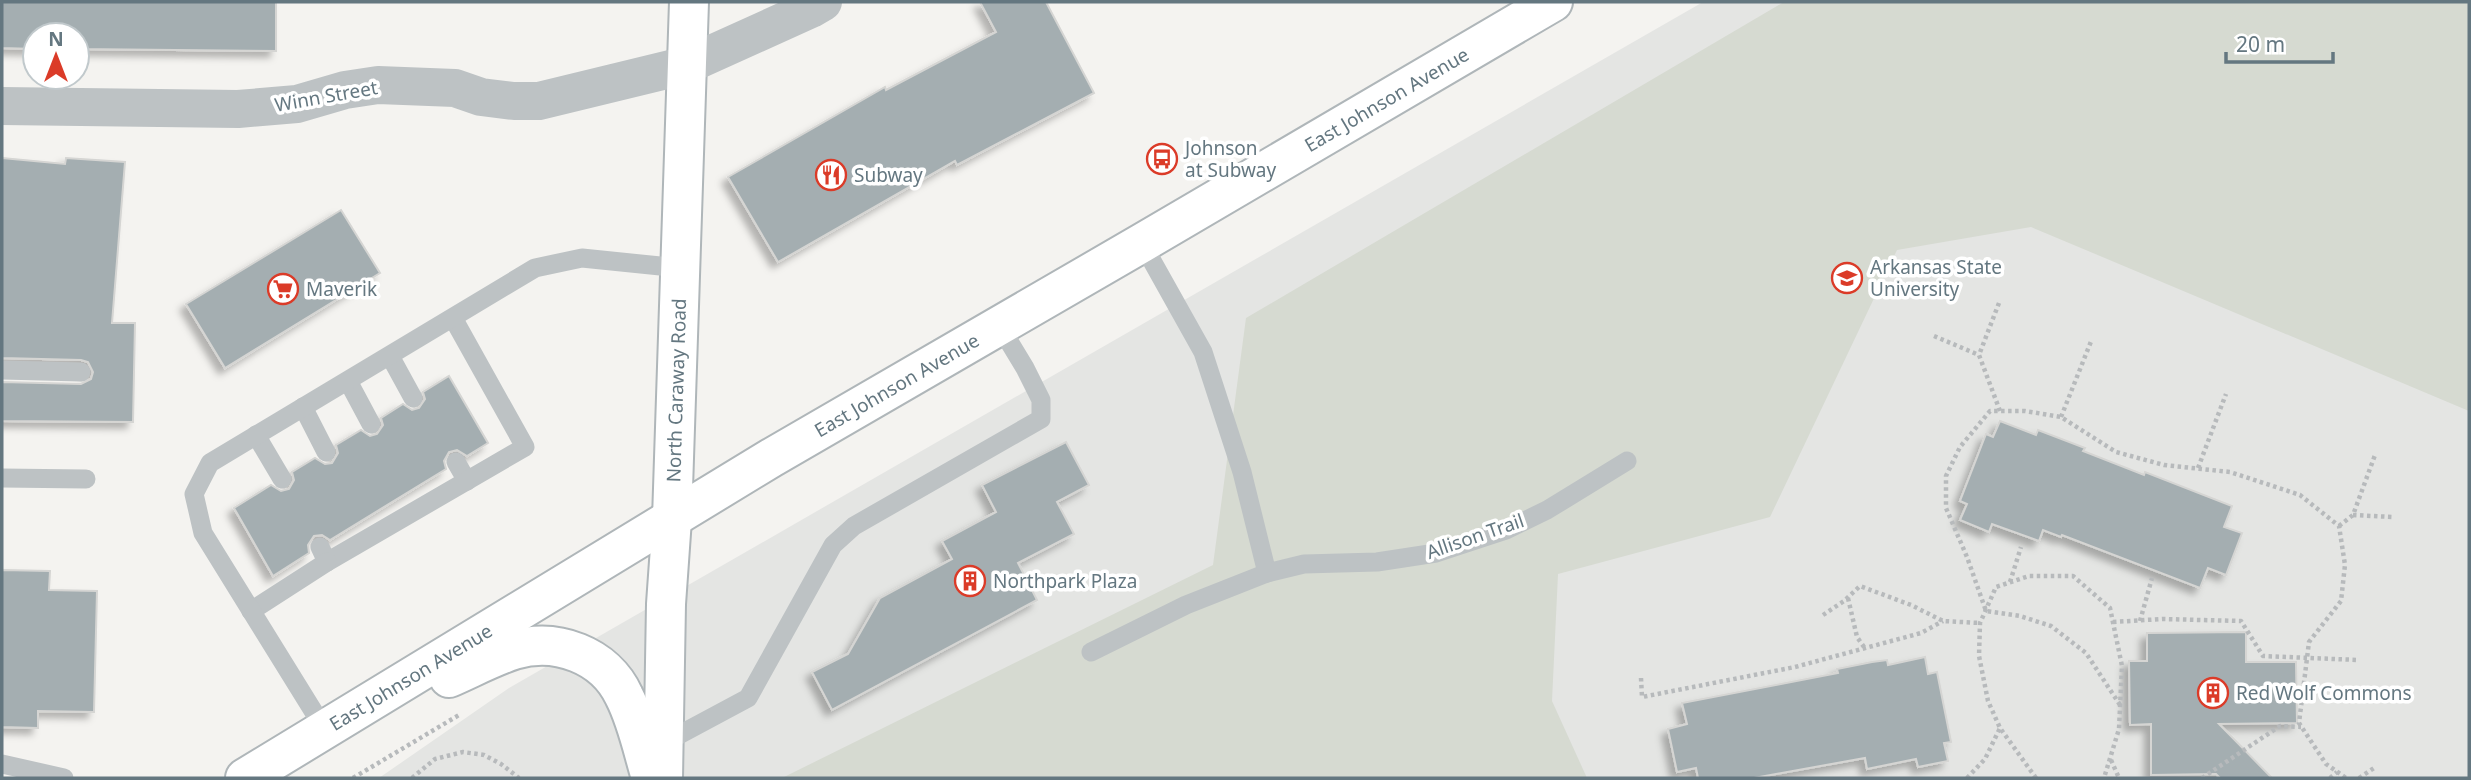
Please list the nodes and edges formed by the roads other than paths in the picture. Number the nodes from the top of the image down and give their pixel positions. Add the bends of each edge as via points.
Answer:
1 (689, 2) edge
2 (823, 2) edge
3 (1553, 2) edge
4 (687, 65) junction
5 (2, 106) edge
6 (1142, 243) junction
7 (680, 268) junction
8 (453, 318) junction
9 (999, 325) junction
10 (390, 356) junction
11 (2, 370) edge
12 (81, 372) dead end
13 (348, 381) junction
14 (413, 398) dead end
15 (303, 407) junction
16 (371, 424) dead end
17 (256, 435) junction
18 (326, 452) dead end
19 (1628, 461) dead end
20 (457, 462) dead end
21 (2, 478) edge
22 (282, 479) dead end
23 (86, 480) dead end
24 (467, 481) junction
25 (672, 519) junction
26 (1267, 573) junction
27 (251, 611) junction
28 (1091, 652) dead end
29 (324, 730) junction
30 (2, 764) edge
31 (659, 767) edge
32 (64, 778) edge
33 (245, 778) edge

1 - 4 main road, North Caraway Road
2 - 4 street, Winn Street
3 - 6 main road, East Johnson Avenue
4 - 5 street, Winn Street via 539,102 481,97 455,88 378,85 297,104 238,108
4 - 7 main road, North Caraway Road
6 - 9 main road, East Johnson Avenue
6 - 26 lane via 1203,352 1242,472
7 - 8 lane via 582,258 535,268
7 - 25 main road, North Caraway Road
8 - 10 lane
8 - 24 lane via 525,447
9 - 25 main road, East Johnson Avenue
9 - 31 lane via 1041,400 1041,419 854,526 833,545 748,698
10 - 13 lane
10 - 14 lane
11 - 12 lane
13 - 15 lane
13 - 16 lane
15 - 17 lane
15 - 18 lane
17 - 22 lane
17 - 27 lane via 210,463 194,494 203,533
19 - 26 lane, Allison Trail via 1506,530 1436,553 1377,562 1304,564
20 - 24 lane
21 - 23 lane
24 - 27 lane via 417,498 323,554
25 - 29 main road, East Johnson Avenue
25 - 31 main road, North Caraway Road
26 - 28 lane, Allison Trail via 1186,605
27 - 29 lane
29 - 31 main road via 515,650 541,645 585,654 611,674
29 - 33 main road, East Johnson Avenue
30 - 32 lane

